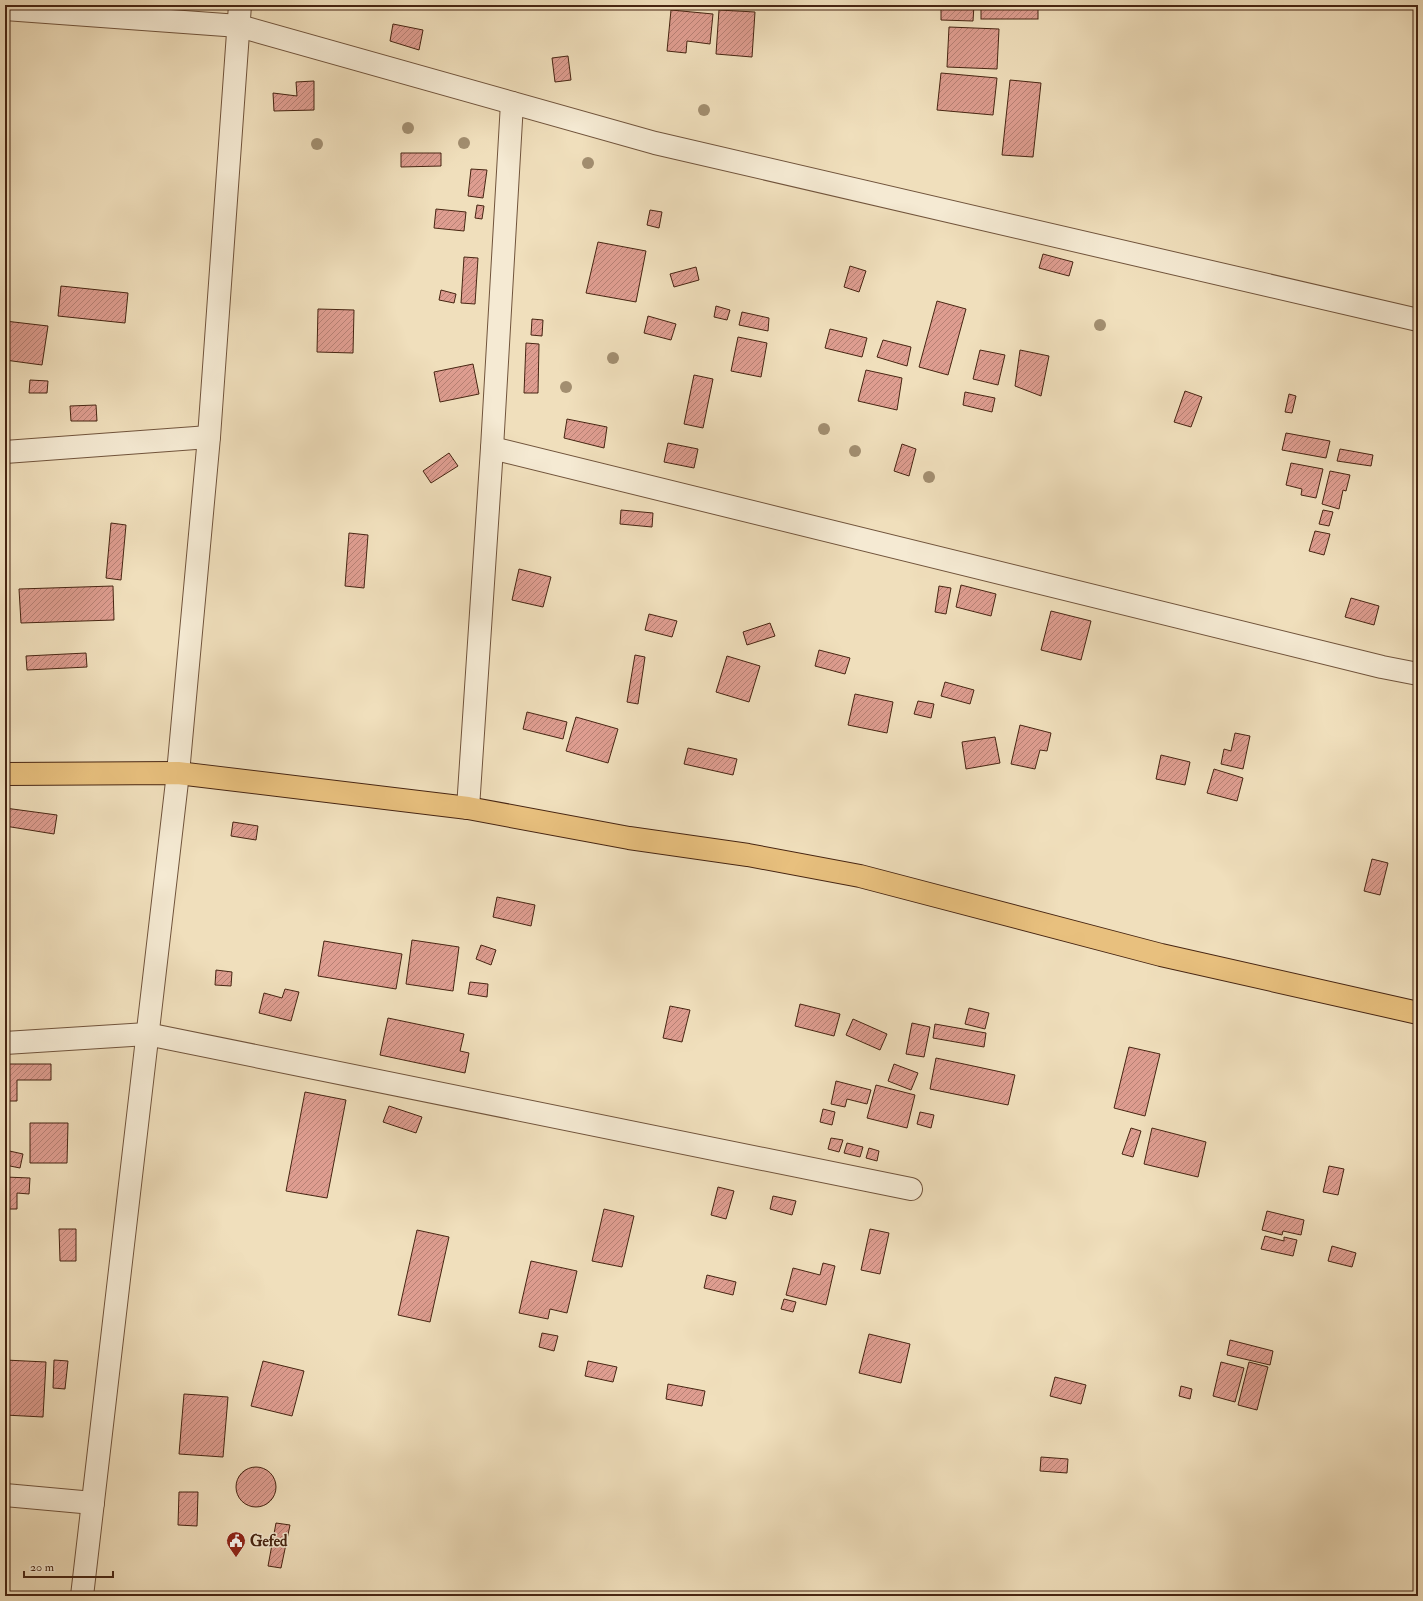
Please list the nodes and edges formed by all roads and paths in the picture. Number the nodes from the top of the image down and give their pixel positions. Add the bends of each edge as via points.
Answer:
1 (240, 5) edge
2 (5, 9) edge
3 (239, 26) junction
4 (512, 103) junction
5 (1418, 320) edge
6 (209, 437) junction
7 (492, 448) junction
8 (5, 452) edge
9 (1418, 674) edge
10 (178, 773) junction
11 (5, 774) edge
12 (468, 808) junction
13 (1418, 1013) edge
14 (147, 1034) junction
15 (5, 1044) edge
16 (911, 1188) dead end
17 (5, 1495) edge
18 (93, 1503) junction
19 (82, 1596) edge

1 - 3 street
2 - 3 street
3 - 4 street
3 - 6 street
4 - 5 street via 655,143
4 - 7 street
6 - 8 street
6 - 10 street
7 - 9 street
7 - 12 street
10 - 11 main road
10 - 12 main road
10 - 14 street
12 - 13 main road via 629,838 748,855 860,876 1161,955
14 - 15 street
14 - 16 street
14 - 18 street
17 - 18 street
18 - 19 street

